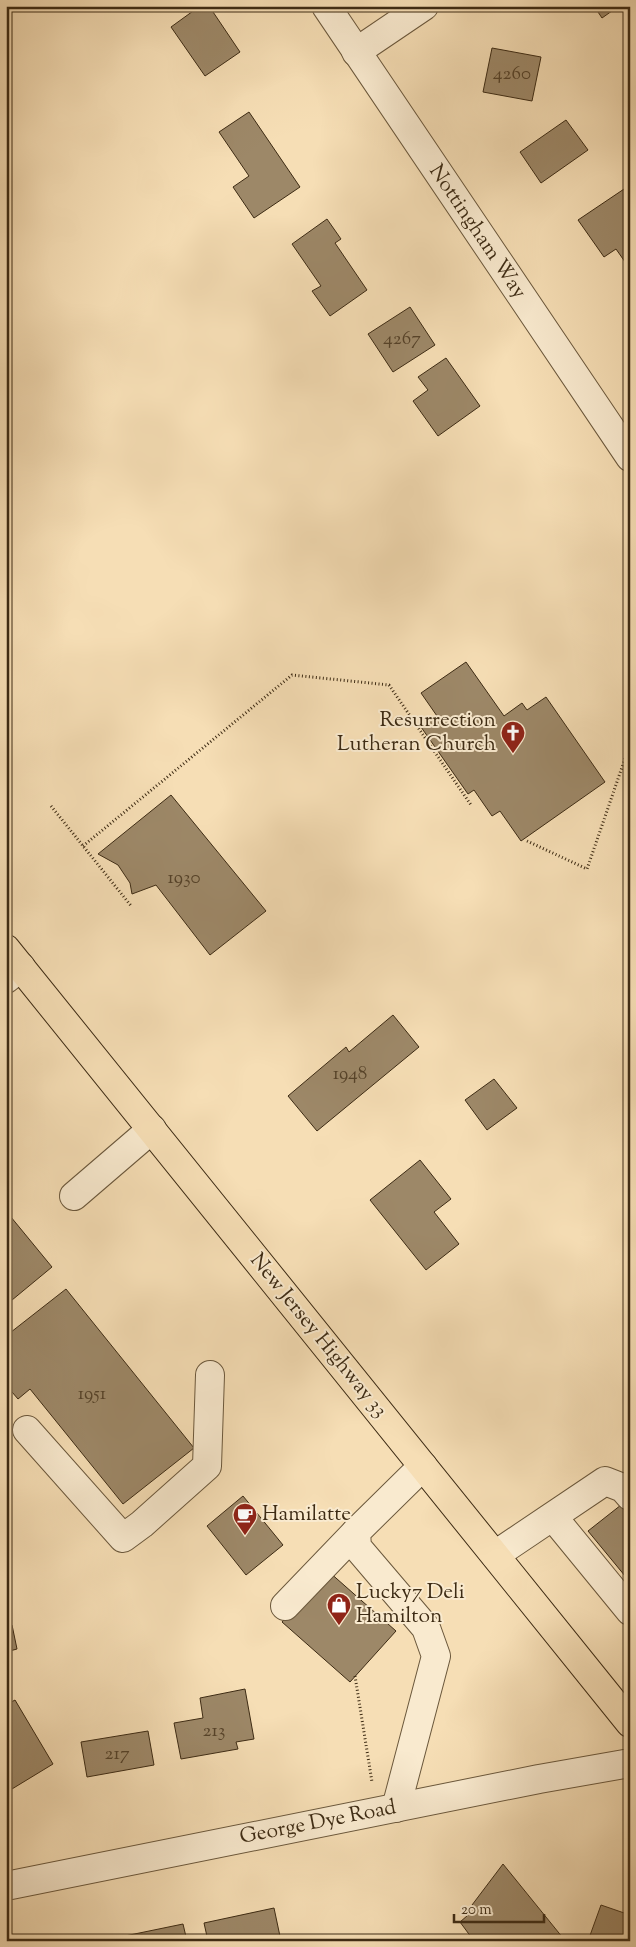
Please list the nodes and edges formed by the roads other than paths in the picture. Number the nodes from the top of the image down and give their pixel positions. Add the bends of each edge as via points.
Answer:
1 (326, 6) edge
2 (424, 6) edge
3 (356, 52) junction
4 (630, 458) edge
5 (11, 965) edge
6 (152, 1130) junction
7 (74, 1196) dead end
8 (210, 1376) dead end
9 (27, 1430) dead end
10 (423, 1466) junction
11 (630, 1496) edge
12 (553, 1516) junction
13 (356, 1532) junction
14 (495, 1555) junction
15 (285, 1606) dead end
16 (630, 1610) edge
17 (625, 1708) edge
18 (630, 1763) edge
19 (386, 1810) junction
20 (6, 1886) edge

1 - 3 street, Nottingham Way
2 - 3 street
3 - 4 street, Nottingham Way
5 - 6 main road, New Jersey Highway 33
6 - 7 street
6 - 10 main road, New Jersey Highway 33
8 - 9 street via 207,1466 123,1538
10 - 13 street
10 - 14 main road, New Jersey Highway 33
11 - 12 street via 623,1488 605,1482
12 - 14 street
12 - 16 street
13 - 15 street
13 - 19 street via 357,1548 426,1628 436,1656
14 - 17 main road, New Jersey Highway 33
18 - 19 street, George Dye Road
19 - 20 street, George Dye Road

